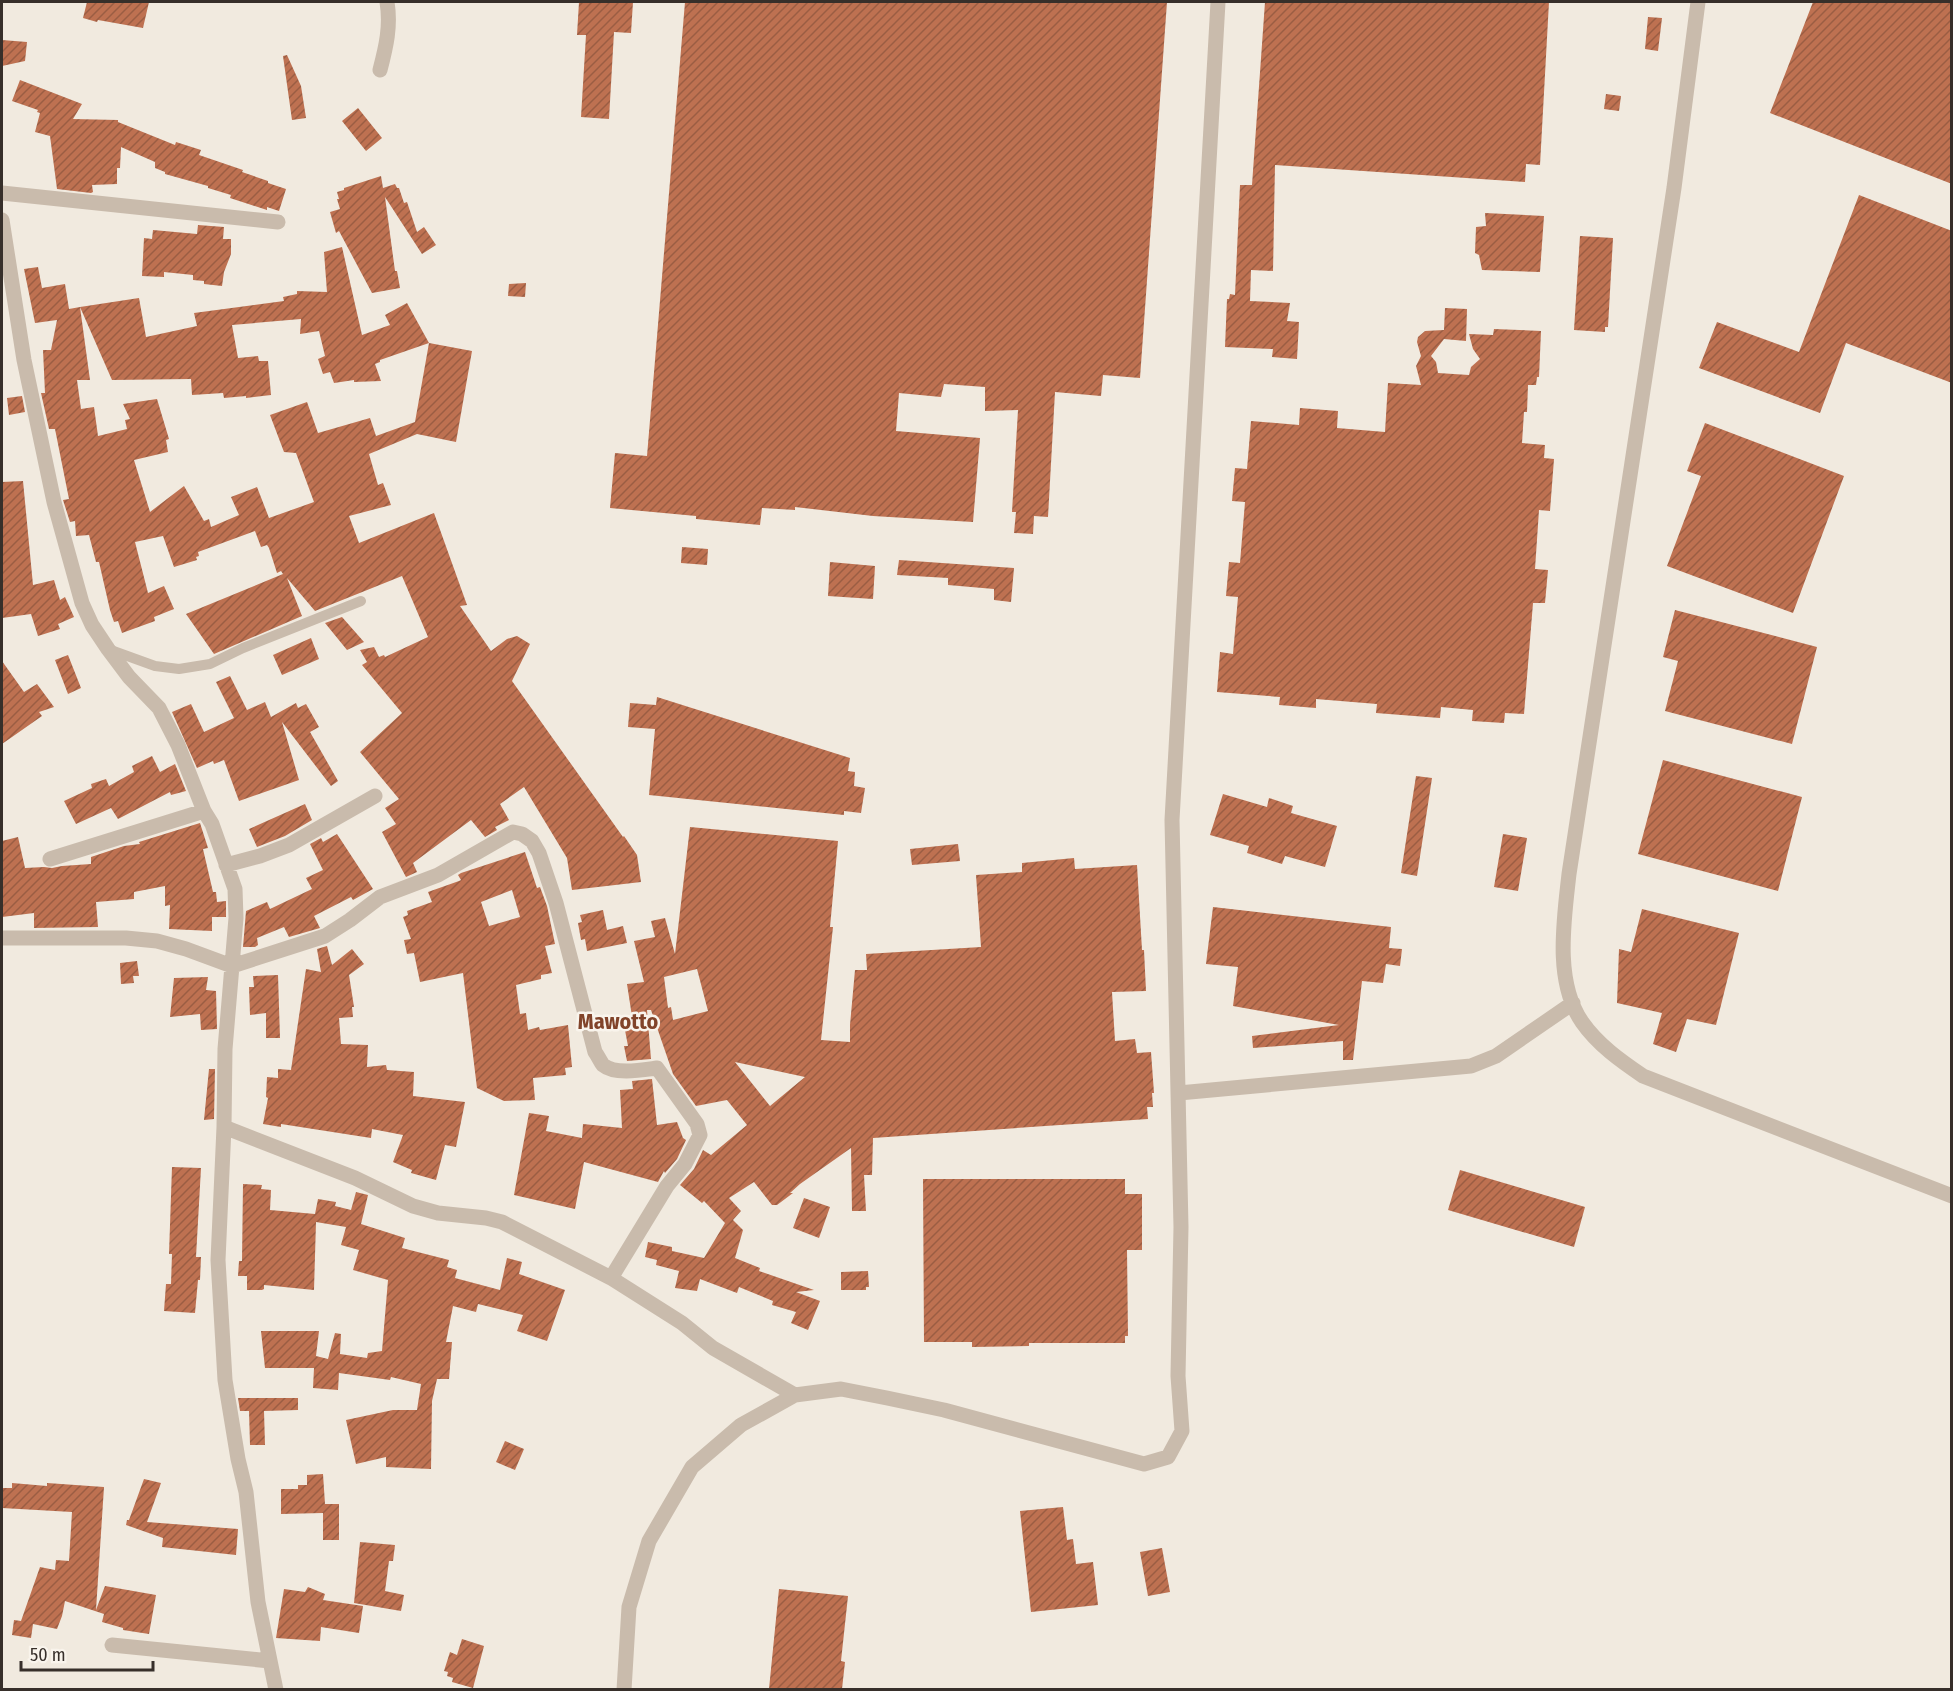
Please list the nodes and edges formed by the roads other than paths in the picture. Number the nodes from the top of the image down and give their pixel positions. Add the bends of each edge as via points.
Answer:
1 (387, 2) edge
2 (1218, 2) edge
3 (1698, 2) edge
4 (380, 70) dead end
5 (2, 193) edge
6 (2, 220) edge
7 (278, 222) dead end
8 (361, 601) dead end
9 (108, 649) junction
10 (375, 796) dead end
11 (204, 811) junction
12 (50, 860) dead end
13 (226, 865) junction
14 (2, 938) edge
15 (232, 966) junction
16 (1573, 1003) junction
17 (1179, 1092) junction
18 (224, 1127) junction
19 (1952, 1196) edge
20 (611, 1278) junction
21 (795, 1395) junction
22 (112, 1645) dead end
23 (270, 1661) junction
24 (276, 1689) edge
25 (624, 1689) edge

1 - 4 street via 387,44
2 - 17 street via 1172,820
3 - 16 street via 1674,188 1564,917 1564,956
5 - 7 street
6 - 9 street via 24,360 54,502 82,603
8 - 9 lane via 210,664 179,669 155,666
9 - 11 street via 129,678 159,708
10 - 13 street via 289,845
11 - 12 street
11 - 13 street
13 - 15 street via 235,889
14 - 15 street via 157,941
15 - 18 street
15 - 20 street via 324,936 380,897 438,875 513,832 532,840 556,903 600,1061 609,1069 657,1068 697,1124 700,1135
16 - 17 street via 1505,1051 1472,1066
16 - 19 street via 1581,1021 1608,1051 1643,1076
17 - 21 street via 1178,1376 1182,1431 1168,1457 1144,1464 944,1410 842,1389
18 - 20 street via 355,1178 413,1206 502,1222
18 - 23 street via 218,1260 225,1380 246,1492 258,1602
20 - 21 street via 682,1323 713,1348
21 - 25 street via 741,1425 692,1467 649,1541 629,1607
22 - 23 street
23 - 24 street

